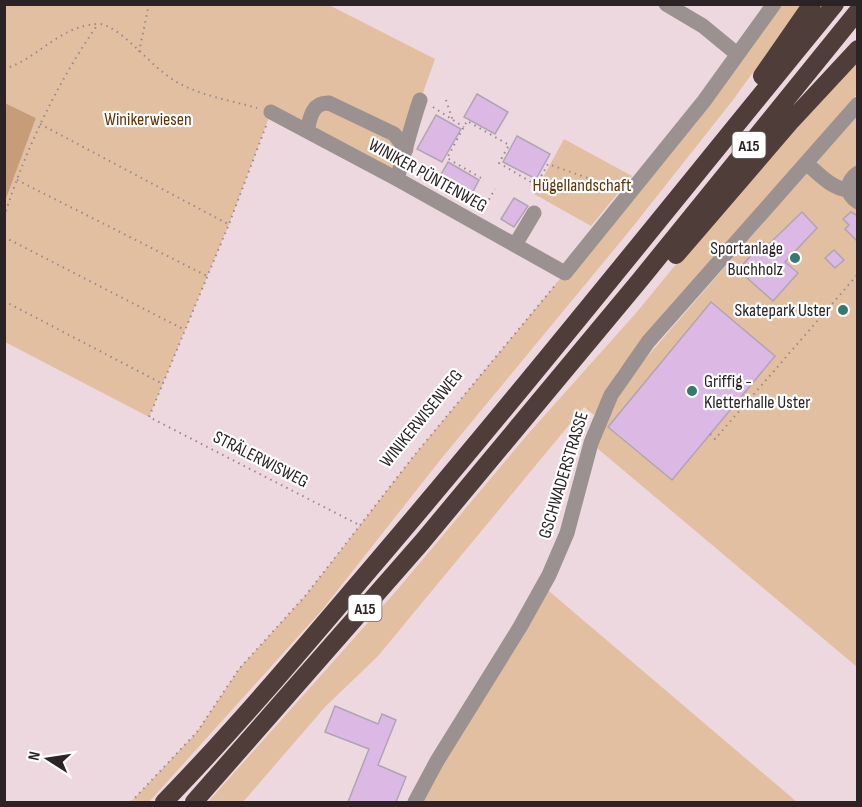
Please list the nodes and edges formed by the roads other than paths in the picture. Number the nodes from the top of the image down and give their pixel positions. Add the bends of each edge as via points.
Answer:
1 (666, 4) edge
2 (774, 4) edge
3 (812, 4) edge
4 (835, 4) edge
5 (858, 11) edge
6 (858, 50) edge
7 (737, 54) junction
8 (420, 100) road end
9 (858, 104) edge
10 (271, 112) road end
11 (308, 131) junction
12 (406, 149) junction
13 (806, 163) junction
14 (858, 173) edge
15 (397, 179) junction
16 (680, 193) junction
17 (853, 196) edge
18 (534, 213) dead end
19 (515, 245) junction
20 (640, 280) junction
21 (164, 802) edge
22 (195, 802) edge
23 (415, 802) edge

1 - 7 street via 703,26
2 - 7 street
3 - 16 highway via 699,159
4 - 16 highway, A15
5 - 20 highway, A15
6 - 20 highway via 662,271
7 - 19 street, WINIKER PÜNTENWEG via 704,101 565,273
8 - 12 street
9 - 13 street, GSCHWADERSTRASSE
10 - 11 street, WINIKER PÜNTENWEG
11 - 12 street via 315,108 329,103 394,134
11 - 15 street, WINIKER PÜNTENWEG
12 - 15 street
13 - 17 street via 829,183
13 - 23 street, GSCHWADERSTRASSE via 648,342 611,395 591,443 567,533 549,575
14 - 17 street via 850,179
15 - 19 street, WINIKER PÜNTENWEG
16 - 21 highway, A15 via 536,372 292,662
18 - 19 street
20 - 22 highway, A15 via 422,542

